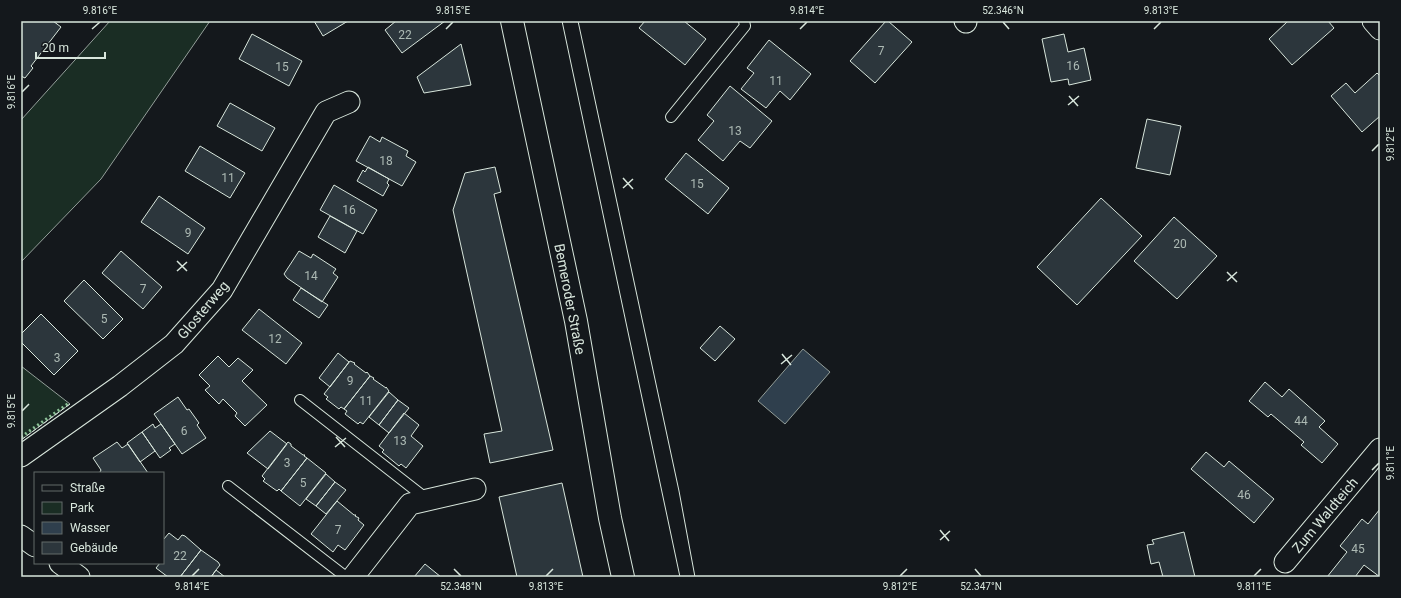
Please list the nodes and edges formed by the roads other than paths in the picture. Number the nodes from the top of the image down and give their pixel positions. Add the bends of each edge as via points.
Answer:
1 (512, 21) edge
2 (744, 21) edge
3 (1373, 21) edge
4 (1380, 29) edge
5 (349, 102) dead end
6 (671, 117) dead end
7 (300, 400) dead end
8 (1380, 450) edge
9 (21, 456) edge
10 (228, 486) dead end
11 (475, 489) dead end
12 (428, 500) junction
13 (21, 536) edge
14 (34, 545) edge
15 (1285, 562) dead end
16 (61, 564) edge
17 (80, 577) edge
18 (346, 577) edge
19 (353, 577) edge
20 (623, 577) edge

1 - 20 main road, Bemeroder Straße via 576,321 610,518
2 - 6 lane via 745,26
3 - 4 street
5 - 9 street, Glosterweg via 326,112 222,290 174,344
7 - 12 lane
8 - 15 street, Zum Waldteich
10 - 18 lane
11 - 12 street
12 - 19 street via 410,504
13 - 14 street
16 - 17 street

